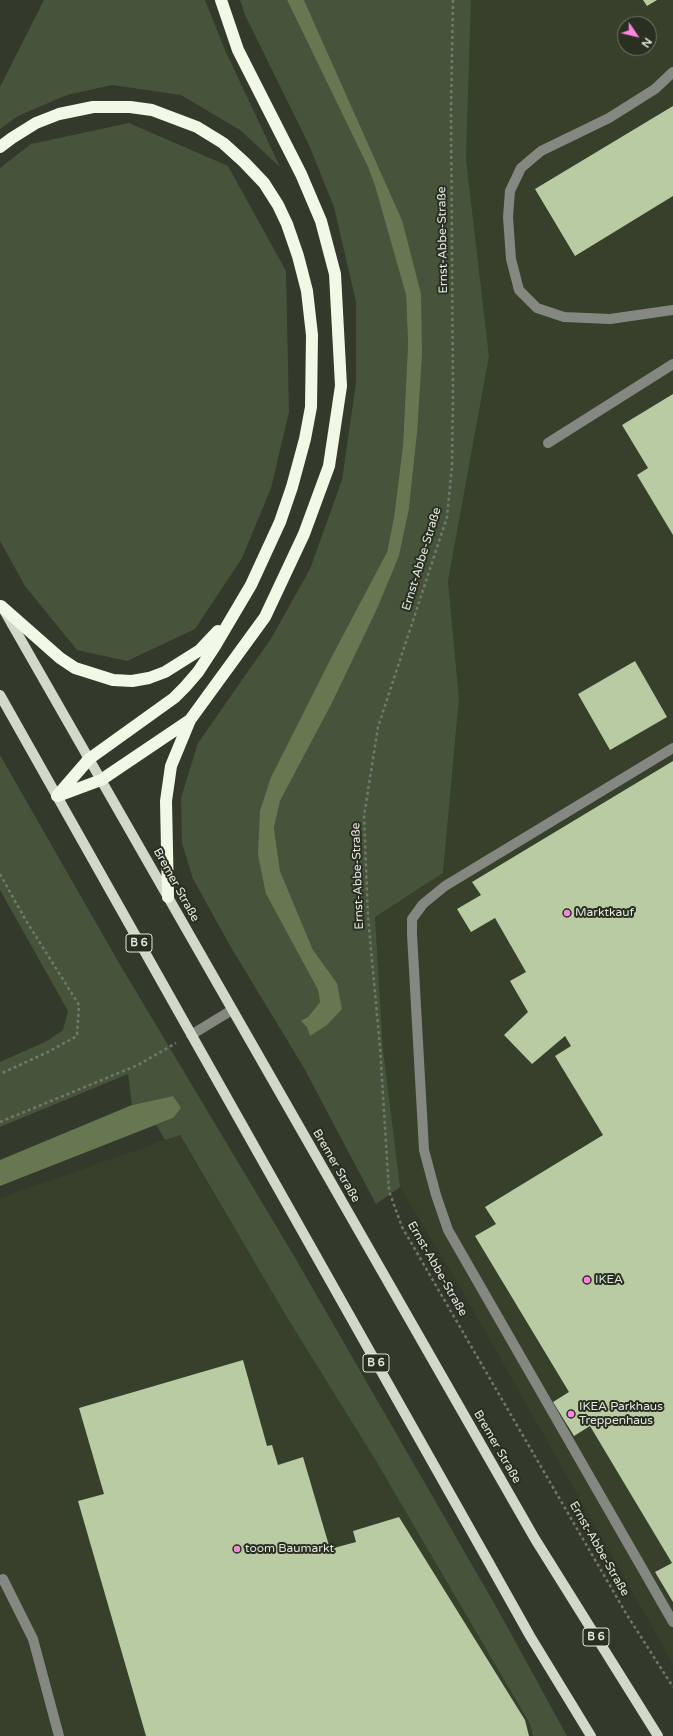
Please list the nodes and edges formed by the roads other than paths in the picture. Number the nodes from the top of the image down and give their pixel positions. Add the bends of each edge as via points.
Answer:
1 (221, 0) edge
2 (673, 72) edge
3 (0, 147) edge
4 (673, 310) edge
5 (673, 364) edge
6 (548, 443) dead end
7 (1, 605) edge
8 (234, 613) junction
9 (0, 695) edge
10 (190, 720) junction
11 (673, 748) edge
12 (89, 759) junction
13 (101, 780) junction
14 (57, 796) junction
15 (168, 897) junction
16 (232, 1010) junction
17 (191, 1035) junction
18 (3, 1579) dead end
19 (673, 1622) edge
20 (60, 1736) edge
21 (590, 1736) edge
22 (658, 1736) edge

1 - 10 highway via 238,50 301,174 321,221 335,274 341,386 329,466 304,534 265,617
2 - 4 street via 649,94 609,118 541,151 521,168 510,192 508,217 511,259 519,290 537,308 564,317 610,319
3 - 8 highway via 36,123 59,114 93,107 152,110 197,127 223,143 264,183 278,205 298,256 307,291 312,335 311,407 304,446 280,522 254,579
5 - 6 street
7 - 8 highway via 60,658 75,668 113,680 132,681 165,672 181,663 200,650
7 - 12 main road, Bremer Straße / B 6
8 - 12 highway via 207,659 185,687 174,698
9 - 14 main road, B 6
10 - 13 highway
10 - 15 highway via 171,766 166,801
11 - 19 street via 445,886 423,904 412,920 424,1150 448,1230
12 - 13 main road, Bremer Straße / B 6
12 - 14 highway
13 - 14 highway
13 - 15 main road, Bremer Straße / B 6
14 - 17 main road, B 6
15 - 16 main road, Bremer Straße / B 6
16 - 17 street
16 - 22 main road, Bremer Straße / B 6 via 535,1539
17 - 21 main road, B 6 via 522,1623
18 - 20 street via 33,1639

